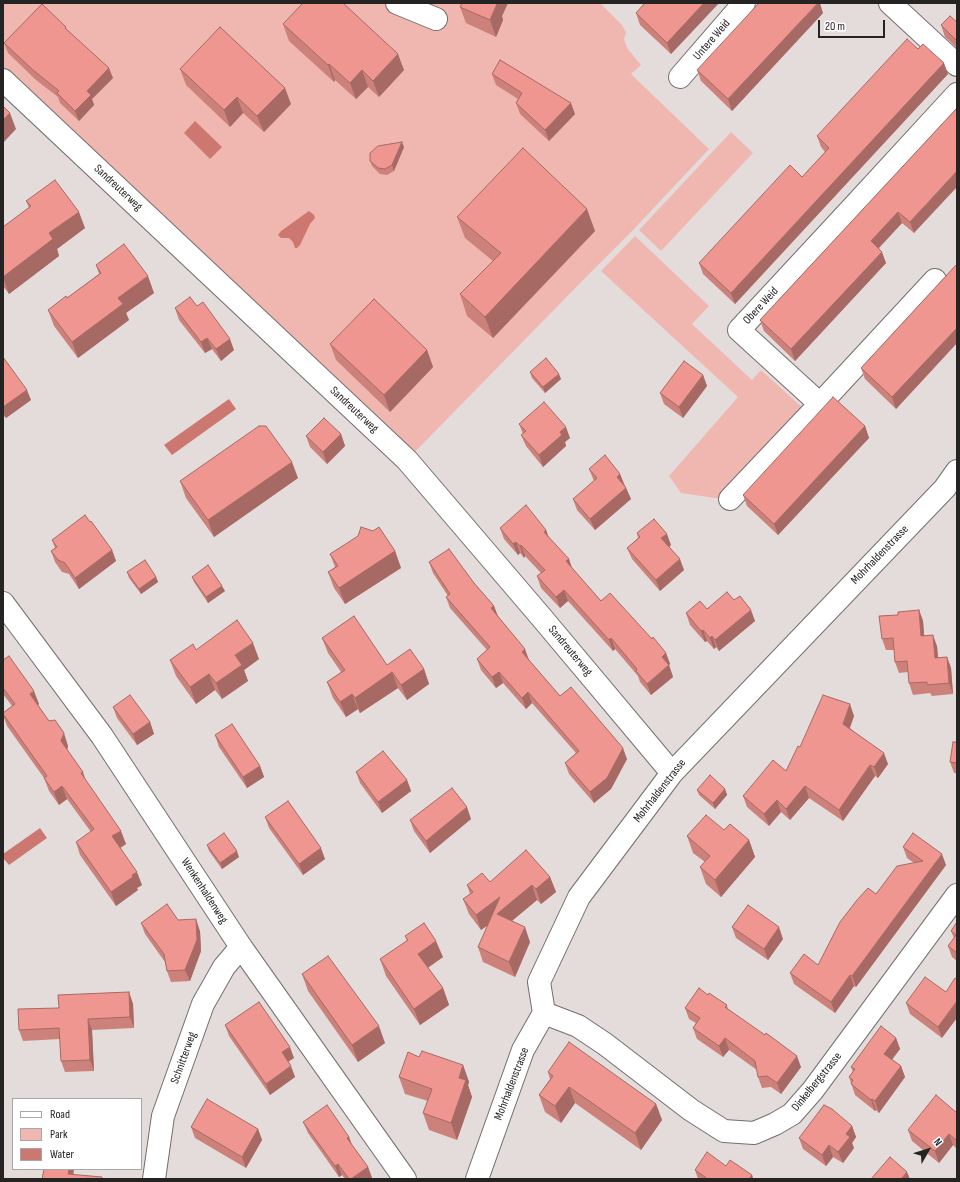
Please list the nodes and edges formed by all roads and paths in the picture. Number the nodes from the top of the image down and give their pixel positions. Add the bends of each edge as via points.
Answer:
1 (398, 3) edge
2 (744, 3) edge
3 (890, 3) edge
4 (436, 19) dead end
5 (957, 66) edge
6 (680, 77) dead end
7 (3, 80) edge
8 (957, 94) edge
9 (935, 280) dead end
10 (820, 404) junction
11 (957, 471) edge
12 (730, 499) dead end
13 (3, 603) edge
14 (672, 773) junction
15 (957, 895) edge
16 (241, 947) junction
17 (544, 1013) junction
18 (154, 1179) edge
19 (405, 1179) edge
20 (477, 1179) edge

1 - 4 street
2 - 6 street, Untere Weid
3 - 5 street
7 - 14 street, Sandreuterweg via 407,460
8 - 10 street, Obere Weid via 738,330
9 - 10 street
10 - 12 street
11 - 14 street, Mohrhaldenstrasse via 945,488
13 - 16 street, Wenkenhaldenweg via 102,736
14 - 17 street, Mohrhaldenstrasse via 579,897 539,982
15 - 17 street, Dinkelbergstrasse via 813,1090 792,1114 754,1133 724,1131 691,1110 578,1026
16 - 18 street, Schnitterweg via 224,967 203,1004 163,1116
16 - 19 street, Wenkenhaldenweg
17 - 20 street, Mohrhaldenstrasse via 523,1050

